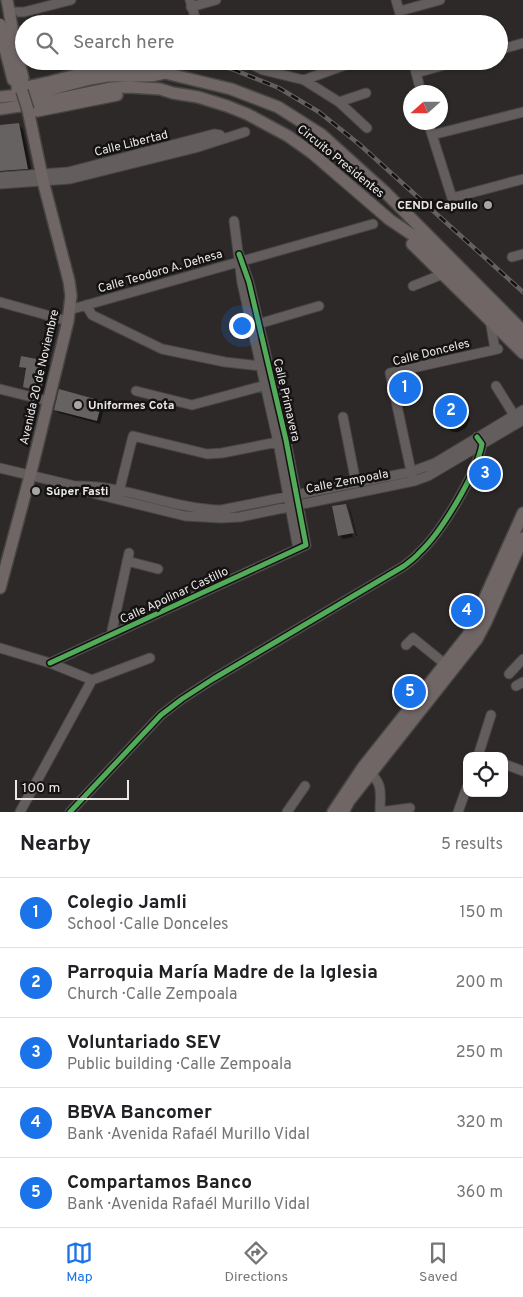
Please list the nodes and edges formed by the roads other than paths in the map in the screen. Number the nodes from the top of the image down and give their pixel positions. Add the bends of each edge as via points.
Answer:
1 (7, 0) edge
2 (71, 0) edge
3 (212, 0) edge
4 (216, 0) edge
5 (396, 0) edge
6 (440, 0) edge
7 (190, 4) edge
8 (400, 11) junction
9 (9, 14) junction
10 (401, 15) edge
11 (0, 24) edge
12 (523, 43) edge
13 (10, 46) junction
14 (508, 47) edge
15 (98, 70) edge
16 (157, 70) edge
17 (263, 70) edge
18 (331, 70) edge
19 (415, 70) edge
20 (429, 70) edge
21 (165, 73) junction
22 (416, 74) junction
23 (304, 80) junction
24 (419, 85) edge
25 (20, 88) junction
26 (0, 90) edge
27 (174, 93) junction
28 (366, 93) dead end
29 (0, 97) edge
30 (39, 98) junction
31 (339, 102) junction
32 (0, 109) edge
33 (28, 111) junction
34 (523, 112) edge
35 (0, 114) edge
36 (367, 128) dead end
37 (430, 130) edge
38 (245, 132) dead end
39 (432, 135) junction
40 (0, 178) edge
41 (42, 178) junction
42 (523, 179) edge
43 (0, 184) edge
44 (384, 191) junction
45 (390, 220) junction
46 (234, 221) dead end
47 (373, 224) dead end
48 (436, 250) junction
49 (523, 254) edge
50 (512, 258) dead end
51 (240, 259) junction
52 (443, 274) junction
53 (413, 286) dead end
54 (0, 302) edge
55 (86, 305) junction
56 (319, 306) dead end
57 (69, 316) junction
58 (490, 320) junction
59 (258, 324) junction
60 (523, 324) edge
61 (523, 331) edge
62 (522, 348) edge
63 (261, 366) junction
64 (269, 384) junction
65 (496, 386) dead end
66 (0, 389) edge
67 (136, 391) dead end
68 (48, 401) junction
69 (523, 410) edge
70 (514, 415) junction
71 (343, 417) dead end
72 (523, 420) edge
73 (282, 441) junction
74 (479, 441) junction
75 (0, 468) edge
76 (30, 476) junction
77 (412, 476) junction
78 (356, 483) junction
79 (118, 495) junction
80 (293, 500) junction
81 (523, 513) edge
82 (523, 538) edge
83 (302, 547) joint
84 (158, 569) dead end
85 (0, 588) edge
86 (111, 635) junction
87 (406, 645) dead end
88 (0, 648) edge
89 (150, 658) dead end
90 (523, 659) edge
91 (50, 663) junction
92 (445, 664) junction
93 (509, 674) dead end
94 (92, 680) junction
95 (491, 715) dead end
96 (481, 752) edge
97 (508, 766) edge
98 (367, 770) junction
99 (523, 772) edge
100 (305, 786) dead end
101 (463, 797) edge
102 (410, 808) dead end
103 (20, 812) edge
104 (70, 812) edge
105 (287, 812) edge
106 (333, 812) edge
107 (343, 812) edge
108 (380, 812) edge
109 (458, 812) edge

1 - 9 main road, Avenida 20 de Noviembre
2 - 9 street
3 - 4 street
3 - 7 street
5 - 8 street
6 - 8 street
8 - 10 street
9 - 13 main road, Avenida 20 de Noviembre, bridge
11 - 13 main road, Avenida 20 de Noviembre, bridge
12 - 14 street
13 - 25 main road, Avenida 20 de Noviembre via 13,80
15 - 25 main road
16 - 21 main road
17 - 23 street
18 - 23 street
19 - 22 street
20 - 22 street
21 - 30 main road, Circuito Presidentes via 90,79
21 - 44 main road, Circuito Presidentes via 231,89 278,107 322,135
22 - 24 street
23 - 31 street
25 - 26 main road
25 - 33 main road, Avenida 20 de Noviembre, bridge
27 - 30 main road, Circuito Presidentes via 160,88 112,88
27 - 33 main road via 111,95
27 - 45 main road, Circuito Presidentes via 227,106 288,136 312,152
28 - 31 street
29 - 30 main road
30 - 32 main road
31 - 36 street
33 - 35 main road
33 - 41 main road, Avenida 20 de Noviembre
34 - 39 street
37 - 39 street
38 - 41 street, Calle Libertad via 195,148
39 - 42 street via 452,198
40 - 41 street
41 - 43 street
41 - 57 main road, Avenida 20 de Noviembre via 69,281
44 - 48 main road, Circuito Presidentes
44 - 60 main road via 410,208
45 - 48 main road, Circuito Presidentes
45 - 52 main road
46 - 51 street
47 - 51 street, Calle Teodoro A. Dehesa
48 - 61 main road, Circuito Presidentes
48 - 62 main road, Circuito Presidentes
49 - 50 street
51 - 55 street, Calle Teodoro A. Dehesa
51 - 59 street, Calle Primavera via 249,282
51 - 63 street, Calle Primavera
52 - 53 street
52 - 58 main road
54 - 57 street
55 - 57 street, Calle Teodoro A. Dehesa
55 - 63 street via 92,315 162,349
56 - 59 street
57 - 68 main road, Avenida 20 de Noviembre
58 - 62 main road
58 - 77 street, Calle Donceles via 497,349 390,373
59 - 64 street, Calle Primavera
63 - 64 street, Calle Primavera
64 - 67 street via 192,405
64 - 73 street, Calle Primavera
65 - 70 street
66 - 68 street
68 - 76 main road, Avenida 20 de Noviembre
69 - 70 street, Calle Zempoala
70 - 74 street, Calle Zempoala
71 - 78 street
72 - 74 street, Calle Zempoala
73 - 79 street via 207,454 133,436
73 - 80 street, Calle Primavera
74 - 77 street, Calle Zempoala
74 - 104 street via 477,464 432,540 420,553 404,566 182,699 161,715
75 - 76 street, Calle Zempoala
76 - 79 street, Calle Zempoala via 75,486 86,485
76 - 85 main road, Avenida 20 de Noviembre
77 - 78 street, Calle Zempoala
77 - 80 street, Calle Zempoala
78 - 80 street, Calle Zempoala
79 - 80 street, Calle Zempoala via 203,510
80 - 83 street, Calle Primavera
81 - 92 main road via 471,629
82 - 98 main road via 477,639
83 - 86 street, Calle Apolinar Castillo
84 - 86 street via 128,557
86 - 91 street, Calle Apolinar Castillo
87 - 92 street via 413,638
88 - 91 street
89 - 94 street
90 - 93 street
91 - 94 street
92 - 98 main road
94 - 103 street
95 - 96 street
97 - 99 street
98 - 106 main road
98 - 107 main road
98 - 108 street via 378,780
100 - 105 street
101 - 109 street
102 - 108 street

